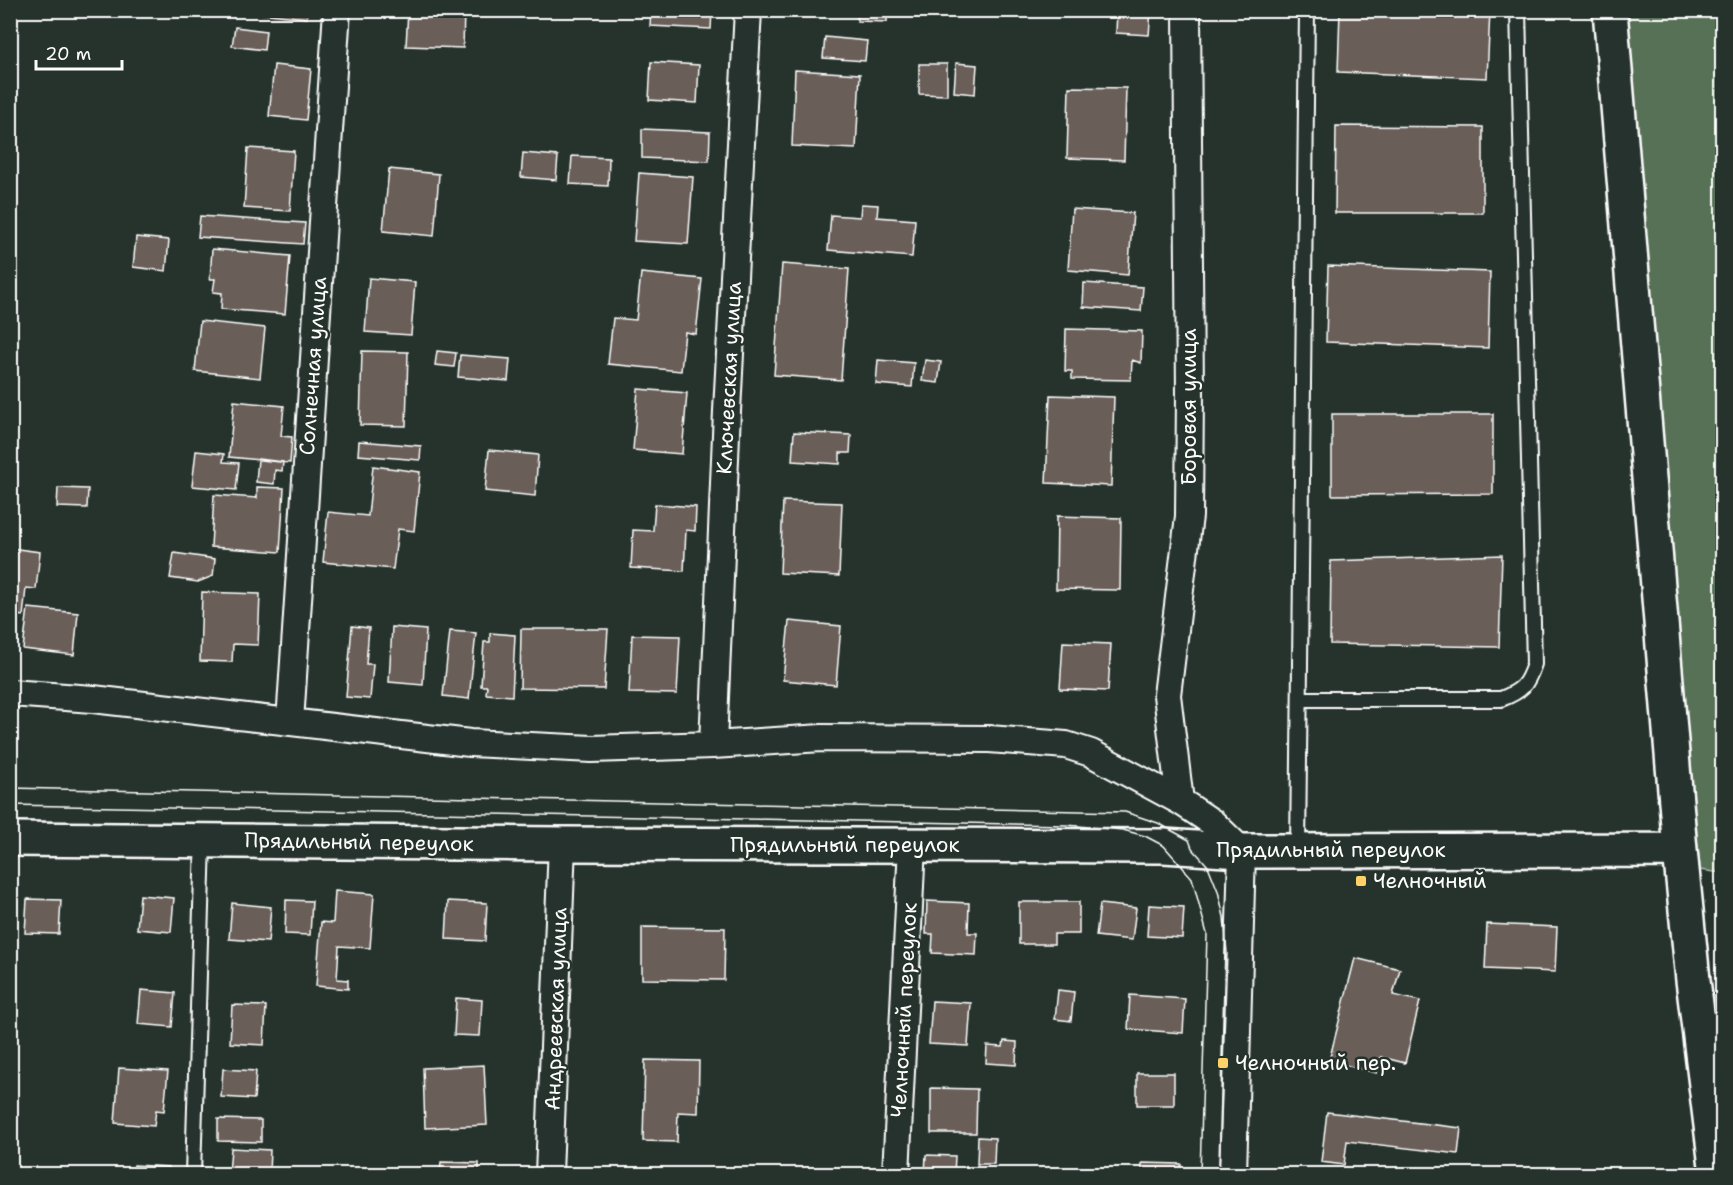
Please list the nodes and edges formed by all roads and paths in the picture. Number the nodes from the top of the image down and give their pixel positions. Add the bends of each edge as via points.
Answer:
1 (337, 10) edge
2 (748, 10) edge
3 (1187, 10) edge
4 (1307, 10) edge
5 (1518, 10) edge
6 (1610, 10) edge
7 (10, 693) edge
8 (1300, 699) junction
9 (290, 722) junction
10 (713, 745) junction
11 (1180, 801) junction
12 (10, 839) edge
13 (203, 841) junction
14 (562, 844) junction
15 (912, 845) junction
16 (1680, 850) junction
17 (1242, 851) junction
18 (1298, 851) junction
19 (1717, 1156) edge
20 (193, 1174) edge
21 (549, 1174) edge
22 (896, 1174) edge
23 (1233, 1174) edge

1 - 9 street, Солнечная улица
2 - 10 street, Ключевская улица
3 - 11 street, Боровая улица via 1189,516 1167,695
4 - 8 lane
5 - 8 lane via 1534,664 1528,681 1516,693 1501,699
6 - 16 street
7 - 9 street
8 - 18 lane
9 - 10 street via 470,743 592,749
10 - 11 street via 822,738 989,739 1066,745 1091,753
11 - 17 street via 1213,823
12 - 13 street, Прядильный переулок
13 - 14 street, Прядильный переулок
13 - 20 lane
14 - 15 street, Прядильный переулок
14 - 21 street, Андреевская улица
15 - 17 street, Прядильный переулок via 1164,846
15 - 22 street, Челночный переулок
16 - 18 street, Прядильный переулок
16 - 19 street
17 - 18 street, Прядильный переулок
17 - 23 street

